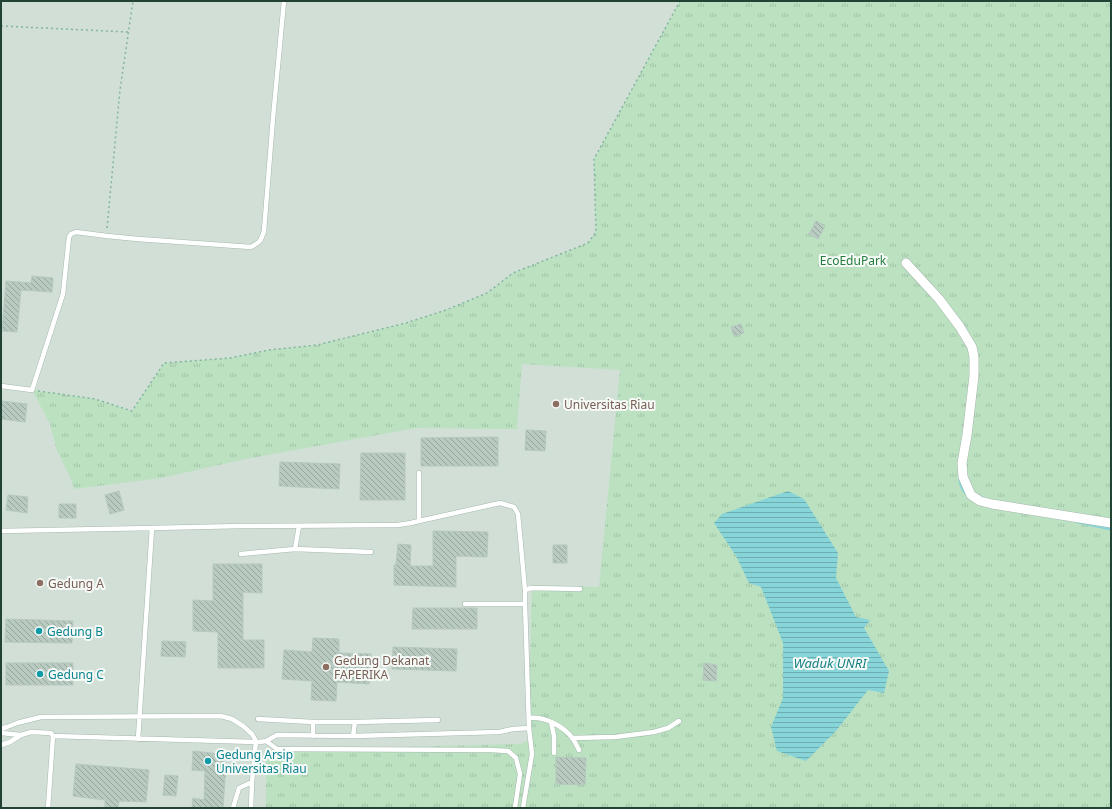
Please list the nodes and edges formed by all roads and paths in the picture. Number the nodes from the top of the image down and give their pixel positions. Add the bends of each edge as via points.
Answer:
1 (133, 1) edge
2 (284, 1) edge
3 (680, 1) edge
4 (1, 26) edge
5 (128, 32) junction
6 (107, 236) junction
7 (906, 263) dead end
8 (1, 386) edge
9 (32, 390) junction
10 (419, 473) dead end
11 (419, 520) junction
12 (1111, 524) edge
13 (299, 526) junction
14 (152, 528) junction
15 (2, 531) edge
16 (1, 537) edge
17 (295, 549) junction
18 (371, 552) dead end
19 (241, 554) dead end
20 (525, 590) junction
21 (580, 590) dead end
22 (465, 604) dead end
23 (525, 604) junction
24 (139, 716) junction
25 (529, 718) junction
26 (258, 719) dead end
27 (438, 720) dead end
28 (313, 722) junction
29 (355, 722) junction
30 (551, 722) junction
31 (679, 722) dead end
32 (529, 728) junction
33 (1, 729) edge
34 (1, 734) edge
35 (21, 735) junction
36 (53, 736) junction
37 (313, 736) junction
38 (353, 736) junction
39 (572, 738) junction
40 (138, 739) junction
41 (256, 741) junction
42 (266, 741) junction
43 (1, 745) edge
44 (579, 750) dead end
45 (554, 753) dead end
46 (252, 782) junction
47 (48, 808) edge
48 (233, 808) edge
49 (251, 808) edge
50 (515, 808) edge
51 (523, 808) edge

1 - 5 path
2 - 6 lane via 264,231 258,244 251,246
3 - 9 path via 594,160 596,232 588,243 513,273 487,293 406,323 316,345 269,350 230,358 164,362 132,411 95,399
4 - 5 path
5 - 6 path via 120,90
6 - 9 lane via 76,232 68,237 63,294
7 - 12 street via 939,299 972,347 974,376 962,463 963,477 971,495 992,504
8 - 9 lane
10 - 11 lane
11 - 13 lane via 398,525
11 - 20 lane via 500,503 514,507 518,514
13 - 14 lane
13 - 17 lane
14 - 15 lane
14 - 24 lane
15 - 16 lane
17 - 18 lane
17 - 19 lane
20 - 21 lane
20 - 23 lane
22 - 23 lane
23 - 25 lane
24 - 33 lane via 41,717
24 - 40 lane
24 - 41 lane via 221,716 243,726
25 - 30 lane via 537,717
25 - 32 lane
26 - 28 lane
27 - 29 lane
28 - 29 lane
28 - 37 lane
29 - 38 lane
30 - 39 lane
30 - 45 lane
31 - 39 lane via 654,732 615,737
32 - 38 lane via 500,732
32 - 51 lane via 532,754
34 - 35 lane
35 - 36 lane via 44,732
35 - 43 lane
36 - 40 lane
36 - 47 lane
37 - 38 lane
37 - 42 lane via 277,735
39 - 44 lane
40 - 41 lane
41 - 42 lane
41 - 46 lane
42 - 50 lane via 277,749 508,751 516,758 520,774
46 - 48 lane via 239,788
46 - 49 lane

